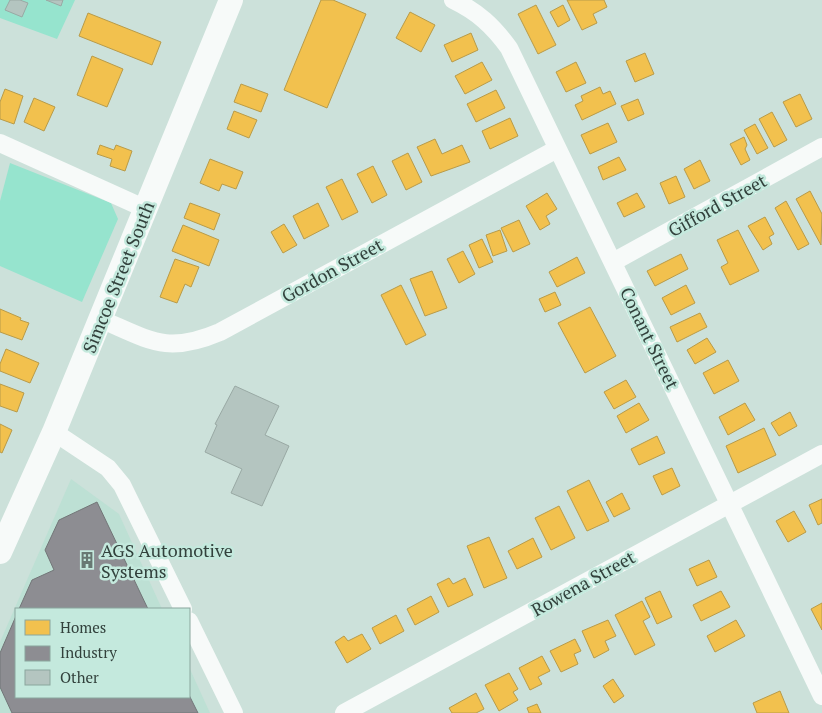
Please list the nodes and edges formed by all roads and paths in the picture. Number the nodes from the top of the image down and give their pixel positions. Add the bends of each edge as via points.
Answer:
1 (230, 0) edge
2 (453, 0) edge
3 (480, 5) edge
4 (0, 143) edge
5 (822, 147) edge
6 (557, 149) junction
7 (146, 209) junction
8 (613, 262) junction
9 (100, 319) junction
10 (54, 432) junction
11 (822, 454) edge
12 (730, 503) junction
13 (3, 537) edge
14 (183, 608) edge
15 (190, 623) edge
16 (822, 696) edge
17 (234, 713) edge
18 (344, 713) edge

1 - 7 main road, Simcoe Street South
2 - 3 street, Conant Street
3 - 6 street, Conant Street via 509,48
4 - 7 street
5 - 8 street, Gifford Street
6 - 8 street, Conant Street
6 - 9 street, Gordon Street via 200,340 184,344 152,341
7 - 9 main road, Simcoe Street South
8 - 12 street, Conant Street
9 - 10 main road, Simcoe Street South
10 - 13 main road, Simcoe Street South
10 - 14 street via 108,468 122,485
11 - 12 street, Rowena Street
12 - 16 street, Conant Street
12 - 18 street, Rowena Street
15 - 17 street

